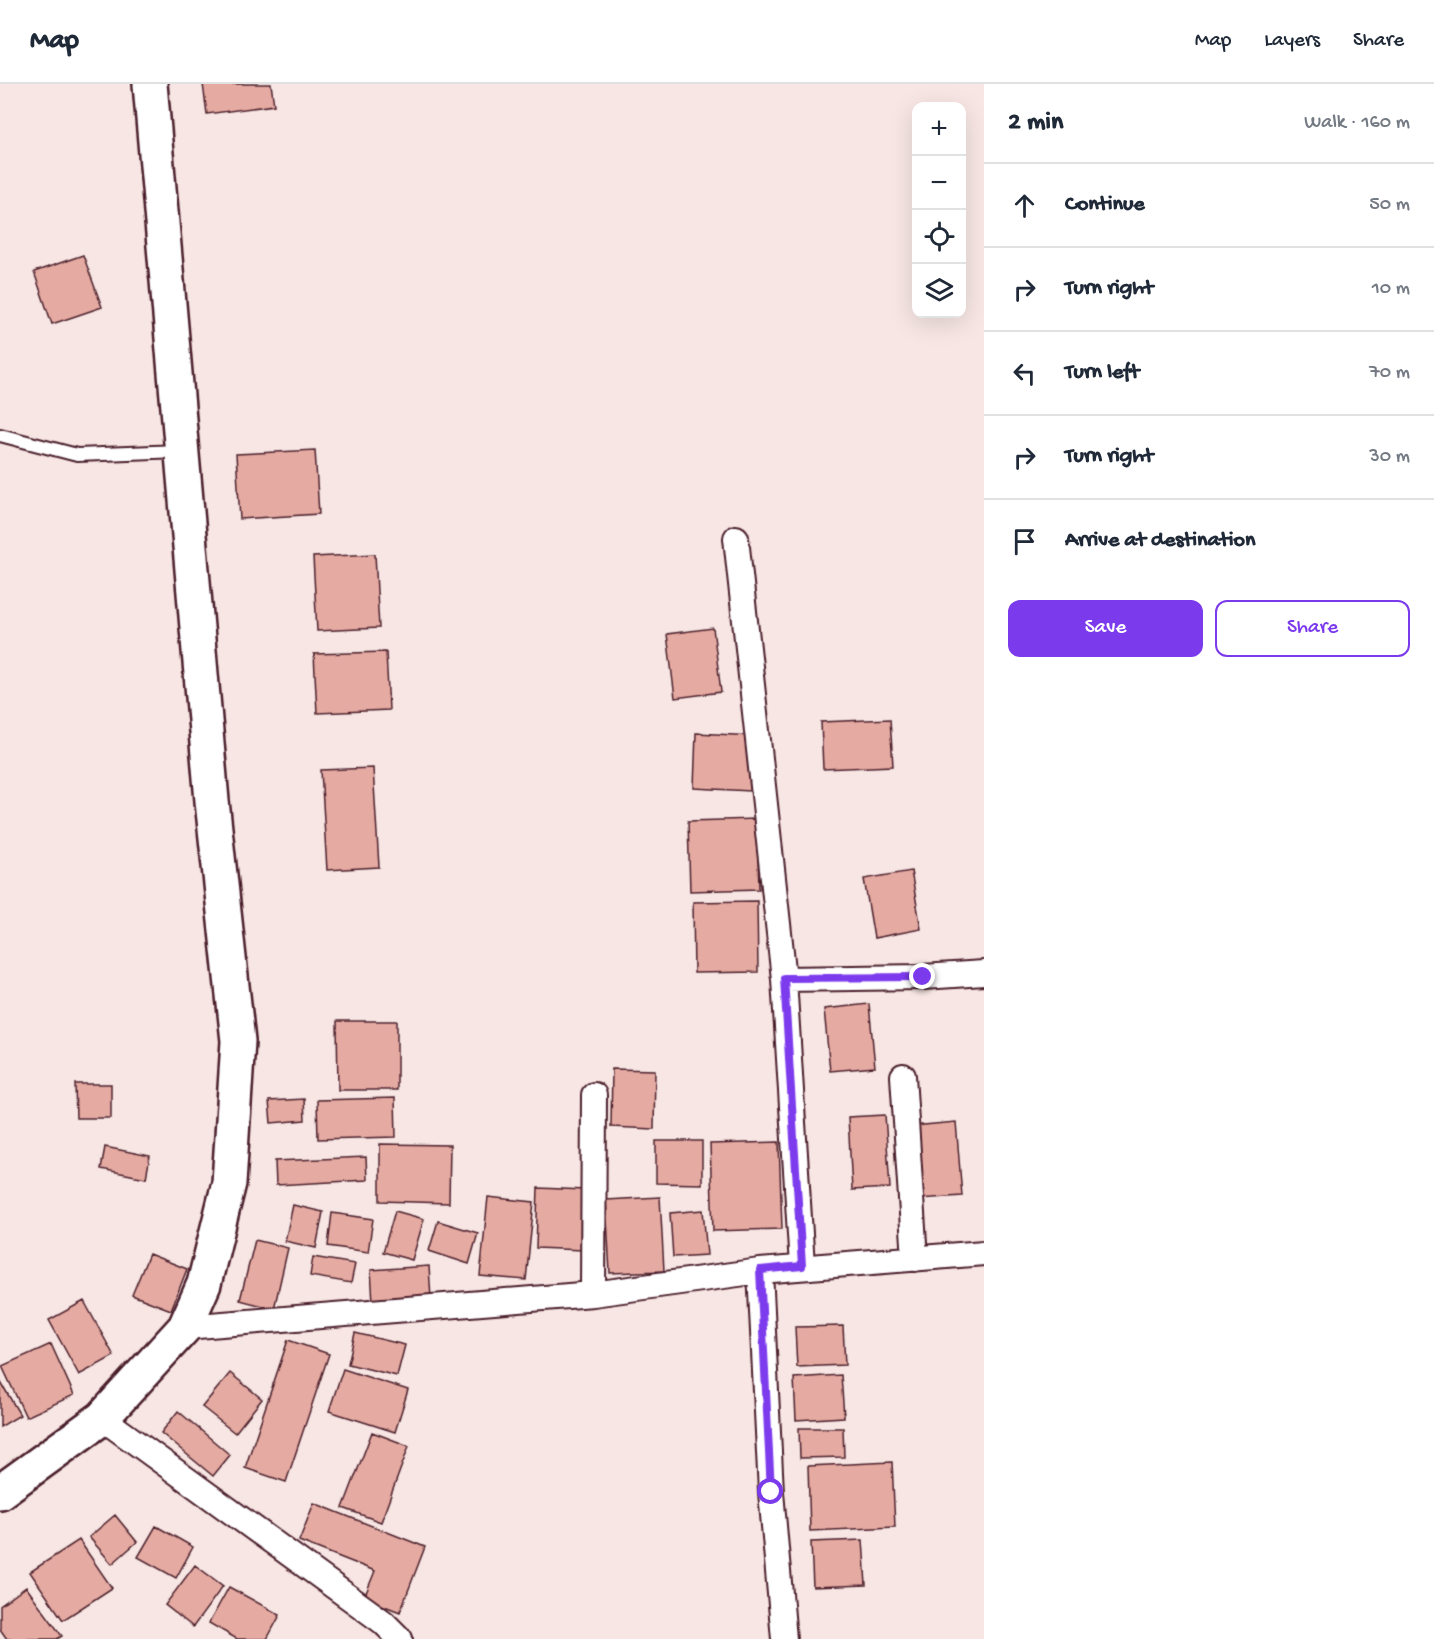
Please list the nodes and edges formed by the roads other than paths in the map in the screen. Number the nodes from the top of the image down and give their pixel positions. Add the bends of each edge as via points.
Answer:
1 (150, 84) edge
2 (0, 435) edge
3 (184, 450) junction
4 (736, 538) dead end
5 (984, 974) edge
6 (784, 978) junction
7 (903, 1076) dead end
8 (594, 1095) dead end
9 (984, 1253) edge
10 (915, 1259) junction
11 (802, 1266) junction
12 (760, 1270) junction
13 (593, 1294) junction
14 (184, 1327) junction
15 (102, 1418) junction
16 (0, 1492) edge
17 (377, 1631) edge
18 (400, 1639) edge
19 (784, 1639) edge

1 - 3 highway
2 - 3 lane via 77,455
3 - 14 highway via 212,801 238,1041 229,1183 204,1284
4 - 6 street
5 - 6 street
6 - 11 street
7 - 10 street
8 - 13 street
9 - 10 street
10 - 11 street
11 - 12 street
12 - 13 street
12 - 19 street via 771,1492
13 - 14 street
14 - 15 highway
15 - 16 highway
15 - 17 street
17 - 18 street

